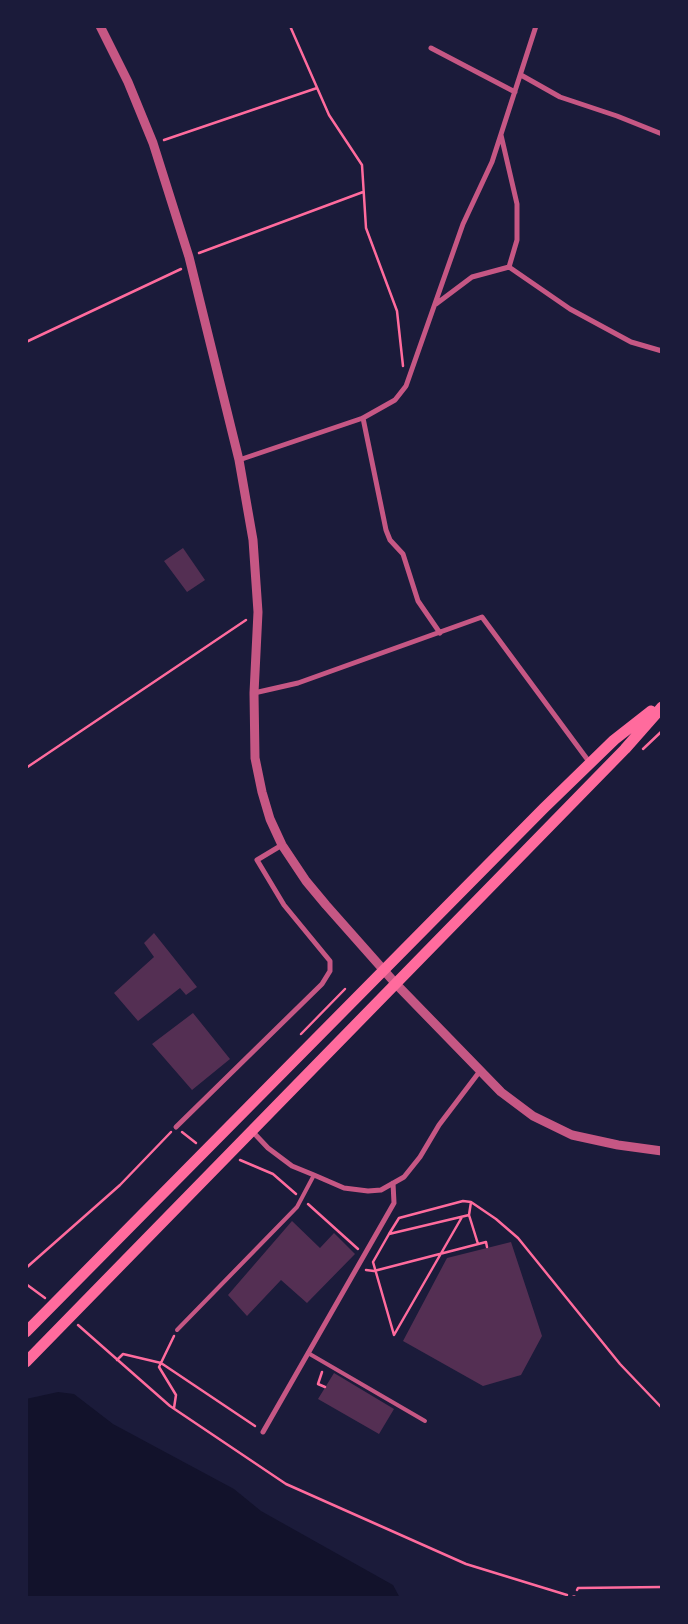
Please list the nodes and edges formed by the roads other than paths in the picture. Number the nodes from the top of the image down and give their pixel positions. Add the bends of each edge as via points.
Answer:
1 (100, 26) edge
2 (536, 26) edge
3 (431, 48) dead end
4 (521, 75) junction
5 (515, 92) junction
6 (501, 134) junction
7 (662, 134) edge
8 (509, 267) junction
9 (436, 304) junction
10 (662, 351) edge
11 (363, 418) junction
12 (239, 460) junction
13 (440, 633) junction
14 (254, 693) junction
15 (662, 703) edge
16 (662, 707) edge
17 (591, 763) junction
18 (282, 845) junction
19 (384, 969) junction
20 (396, 984) junction
21 (480, 1072) junction
22 (176, 1127) road end
23 (252, 1131) junction
24 (662, 1151) edge
25 (314, 1176) junction
26 (393, 1183) junction
27 (177, 1330) road end
28 (26, 1332) edge
29 (308, 1353) junction
30 (26, 1362) edge
31 (426, 1421) dead end
32 (263, 1432) road end

1 - 12 street via 153,143 190,261
2 - 4 street
3 - 5 street
4 - 5 street
4 - 7 street via 560,97
5 - 6 street
6 - 8 street via 517,204 517,240
6 - 9 street via 492,162 463,224
8 - 9 street via 472,277
8 - 10 street via 570,309 631,342
9 - 11 street via 406,386 394,400
11 - 12 street
11 - 13 street via 386,530 390,540 403,554 418,601
12 - 14 street via 253,540 258,612
13 - 14 street via 298,683
13 - 17 street via 482,618
14 - 18 street via 255,758 262,792
15 - 17 main road via 614,740
16 - 20 main road
17 - 19 main road
18 - 19 street via 306,881
18 - 22 street via 258,860 284,906 330,961 330,971 322,984
19 - 20 street
19 - 28 main road
20 - 21 street
20 - 23 main road
21 - 24 street via 533,1116 572,1134
21 - 26 street via 439,1125 420,1157 404,1177
23 - 25 street via 292,1166
23 - 30 main road
25 - 26 street via 344,1188 368,1192 381,1190
25 - 27 lane via 297,1207
26 - 29 street via 394,1203
29 - 31 lane
29 - 32 street

